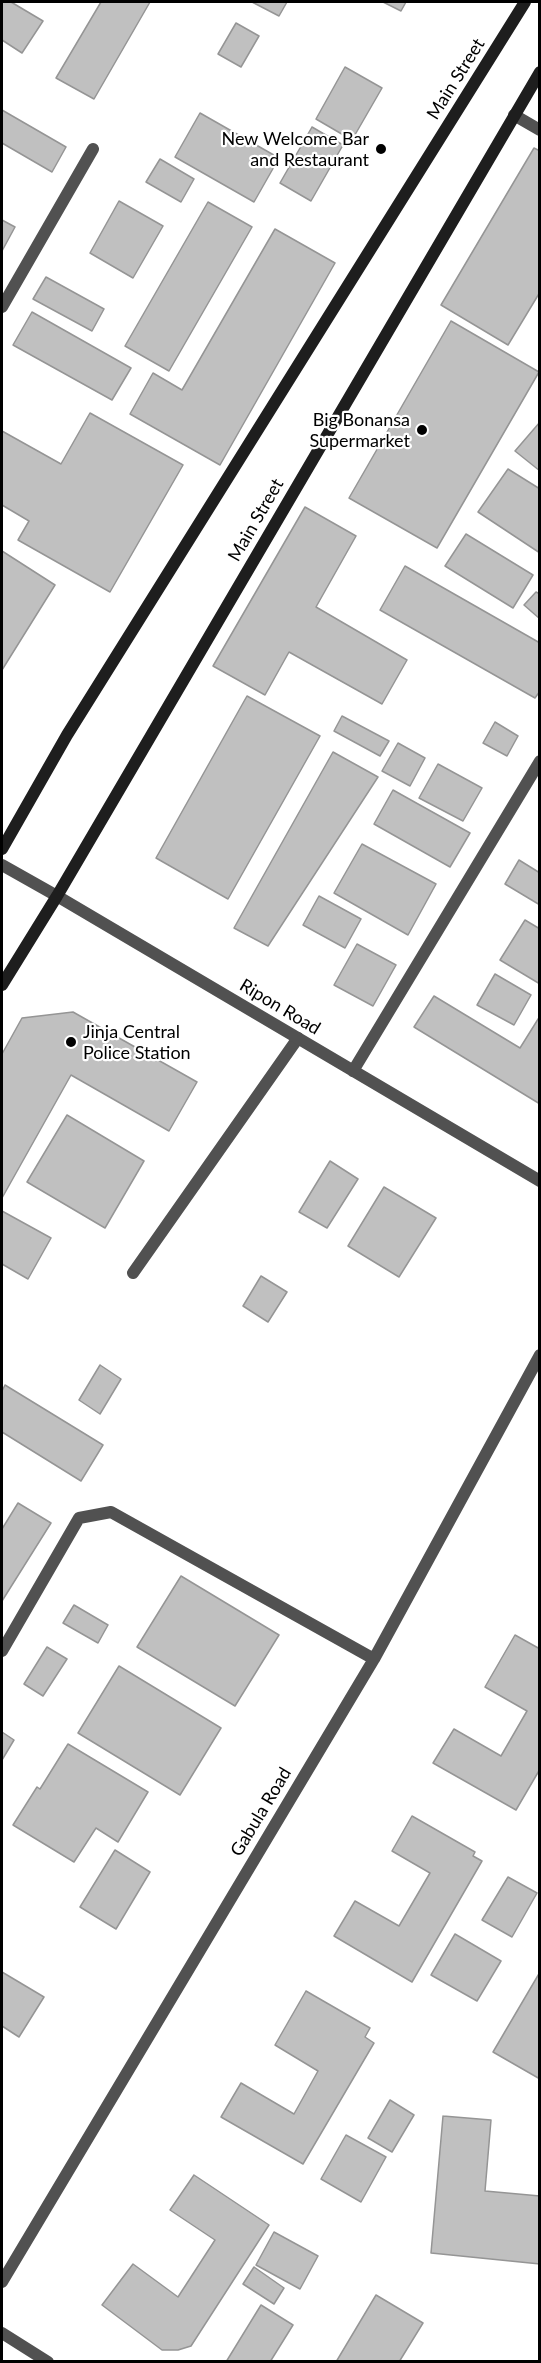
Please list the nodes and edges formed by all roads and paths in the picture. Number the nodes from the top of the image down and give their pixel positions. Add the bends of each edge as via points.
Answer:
1 (525, 2) edge
2 (540, 72) edge
3 (514, 115) junction
4 (540, 130) edge
5 (93, 149) dead end
6 (2, 307) edge
7 (540, 761) edge
8 (2, 849) edge
9 (2, 865) edge
10 (57, 896) junction
11 (2, 985) edge
12 (298, 1038) junction
13 (353, 1071) junction
14 (540, 1181) edge
15 (133, 1273) dead end
16 (540, 1354) edge
17 (2, 1651) edge
18 (374, 1659) junction
19 (2, 2282) edge
20 (2, 2333) edge
21 (48, 2361) edge

1 - 8 street, Main Street via 74,725
2 - 3 street, Main Street
3 - 4 street
3 - 10 street, Main Street
5 - 6 street
7 - 13 street
9 - 10 street, Ripon Road
10 - 11 street, Main Street
10 - 12 street, Ripon Road
12 - 13 street, Ripon Road
12 - 15 street
13 - 14 street, Ripon Road
16 - 18 street, Gabula Road
17 - 18 street via 80,1518 111,1512
18 - 19 street, Gabula Road
20 - 21 street

